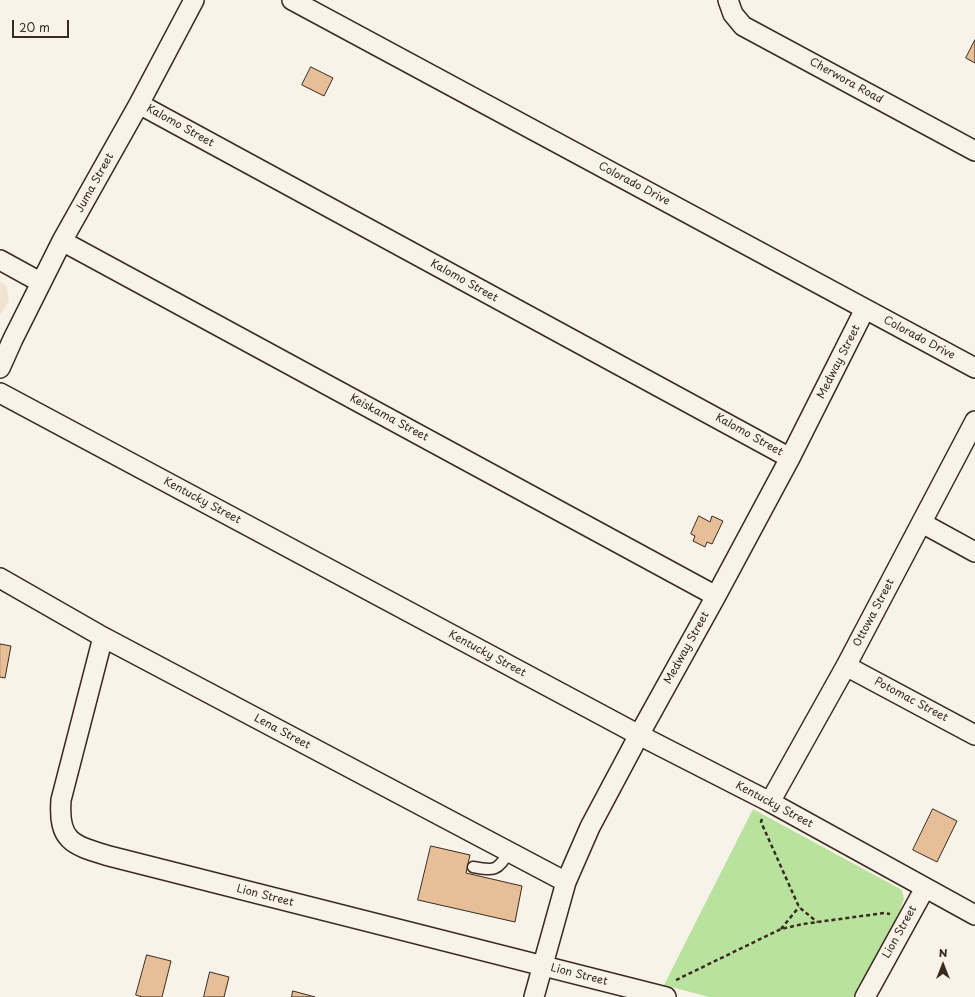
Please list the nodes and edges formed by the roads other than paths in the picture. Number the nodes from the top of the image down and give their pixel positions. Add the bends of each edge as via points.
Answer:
1 (194, 0) edge
2 (292, 0) edge
3 (728, 0) edge
4 (139, 104) junction
5 (975, 151) edge
6 (62, 241) junction
7 (0, 260) edge
8 (40, 282) junction
9 (865, 309) junction
10 (0, 368) edge
11 (975, 368) edge
12 (0, 393) edge
13 (975, 421) edge
14 (790, 458) junction
15 (922, 523) junction
16 (975, 552) edge
17 (0, 578) edge
18 (716, 596) junction
19 (103, 637) junction
20 (846, 666) junction
21 (639, 735) junction
22 (975, 735) edge
23 (770, 802) junction
24 (509, 852) junction
25 (473, 867) dead end
26 (566, 882) junction
27 (925, 888) junction
28 (975, 915) edge
29 (542, 966) junction
30 (658, 995) edge
31 (534, 997) edge
32 (865, 997) edge

1 - 4 street, Juma Street
2 - 9 street, Colorado Drive
3 - 5 street, Cherwora Road via 733,14 743,26
4 - 6 street, Juma Street
4 - 14 street, Kalomo Street
6 - 8 street, Juma Street
6 - 18 street, Keiskama Street
7 - 8 street
8 - 10 street, Juma Street
9 - 11 street, Colorado Drive
9 - 14 street, Medway Street
12 - 21 street, Kentucky Street
13 - 15 street, Ottowa Street
14 - 18 street, Medway Street
15 - 16 street
15 - 20 street, Ottowa Street
17 - 19 street, Lena Street
18 - 21 street, Medway Street
19 - 24 street, Lena Street
19 - 29 street, Lion Street via 62,800 62,825 71,840 81,847 109,856
20 - 22 street, Potomac Street
20 - 23 street, Ottowa Street
21 - 23 street, Kentucky Street
21 - 26 street, Medway Street via 590,827
23 - 27 street, Kentucky Street
24 - 25 lane via 500,866 494,869
24 - 26 street, Lena Street
26 - 29 street, Medway Street
27 - 28 street, Kentucky Street
27 - 32 street, Lion Street
29 - 30 street, Lion Street
29 - 31 street, Medway Street

